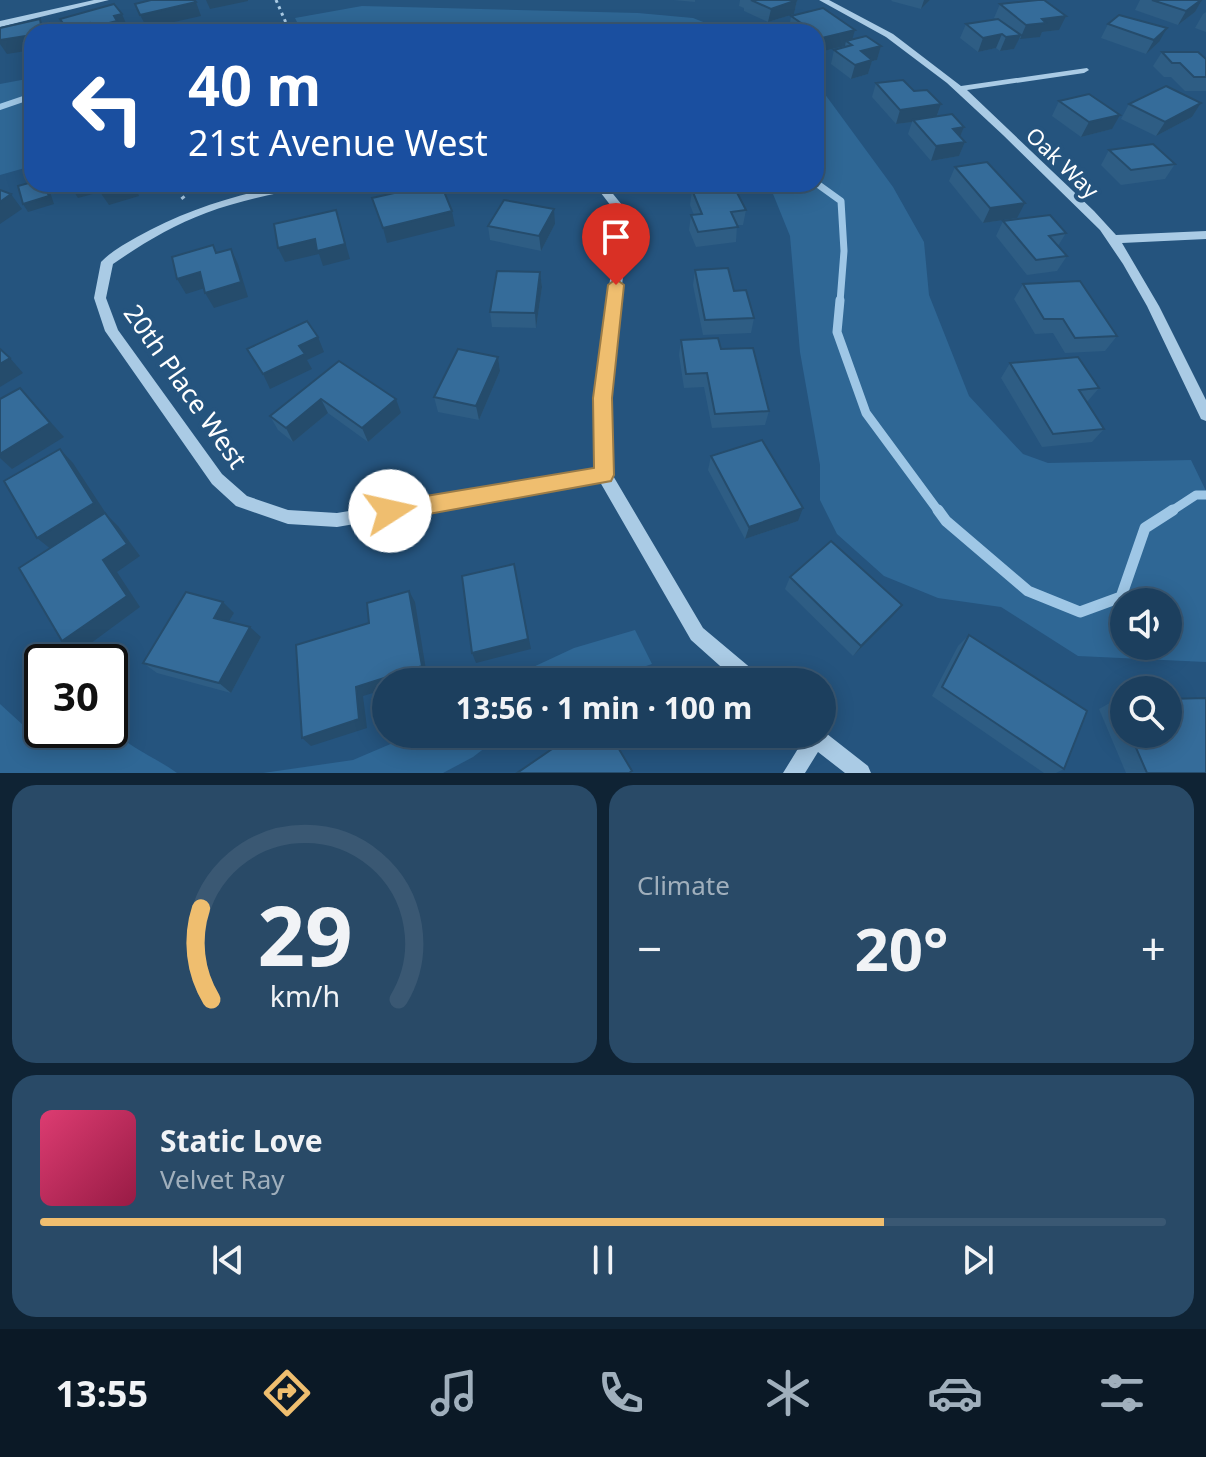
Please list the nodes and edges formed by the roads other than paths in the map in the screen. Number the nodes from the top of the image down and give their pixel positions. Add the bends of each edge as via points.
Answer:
1 (105, 0) edge
2 (823, 0) edge
3 (0, 24) edge
4 (1084, 70) dead end
5 (957, 89) junction
6 (267, 192) edge
7 (605, 192) edge
8 (1206, 235) edge
9 (1114, 239) junction
10 (1206, 415) edge
11 (604, 475) junction
12 (736, 668) edge
13 (807, 748) edge
14 (829, 748) edge
15 (793, 773) edge
16 (861, 773) edge

1 - 3 street
2 - 5 street, Oak Way via 887,31
4 - 5 street
5 - 9 street, Oak Way
6 - 11 street, 20th Place West via 194,211 149,232 107,262 100,298 112,331 217,479 242,501 288,517 337,520
7 - 11 street via 616,205 622,229 603,398
8 - 9 street
9 - 10 street, Oak Way via 1148,295
11 - 12 street via 697,634
13 - 15 street
14 - 16 street

